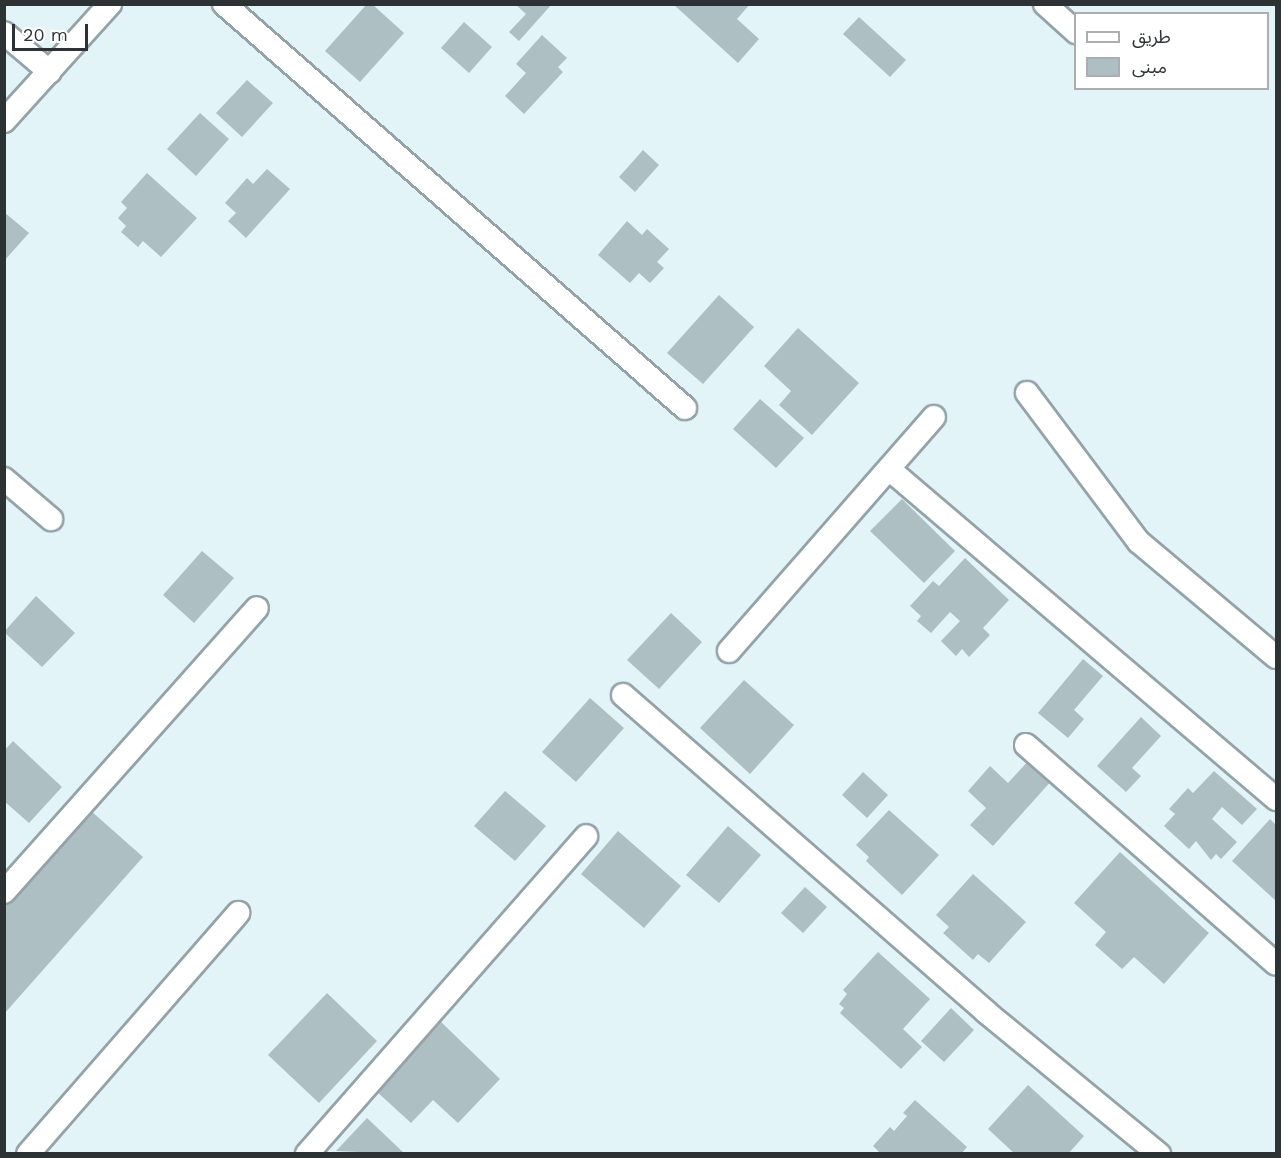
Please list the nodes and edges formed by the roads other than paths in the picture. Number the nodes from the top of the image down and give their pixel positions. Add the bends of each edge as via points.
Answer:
1 (110, 4) edge
2 (224, 4) edge
3 (1045, 4) edge
4 (1074, 30) edge
5 (4, 33) edge
6 (50, 72) junction
7 (4, 121) edge
8 (1028, 393) dead end
9 (684, 408) dead end
10 (934, 417) dead end
11 (889, 469) junction
12 (4, 479) edge
13 (51, 519) dead end
14 (257, 608) dead end
15 (729, 651) dead end
16 (1276, 657) edge
17 (623, 695) dead end
18 (1026, 745) dead end
19 (1276, 800) edge
20 (586, 836) dead end
21 (4, 892) edge
22 (238, 913) dead end
23 (1276, 964) edge
24 (28, 1154) edge
25 (307, 1154) edge
26 (1159, 1154) edge

1 - 6 street
2 - 9 street
3 - 4 street
5 - 6 street
6 - 7 street
8 - 16 street via 1139,542
10 - 11 street
11 - 15 street
11 - 19 street
12 - 13 street
14 - 21 street
17 - 26 street via 986,1012
18 - 23 street
20 - 25 street
22 - 24 street

